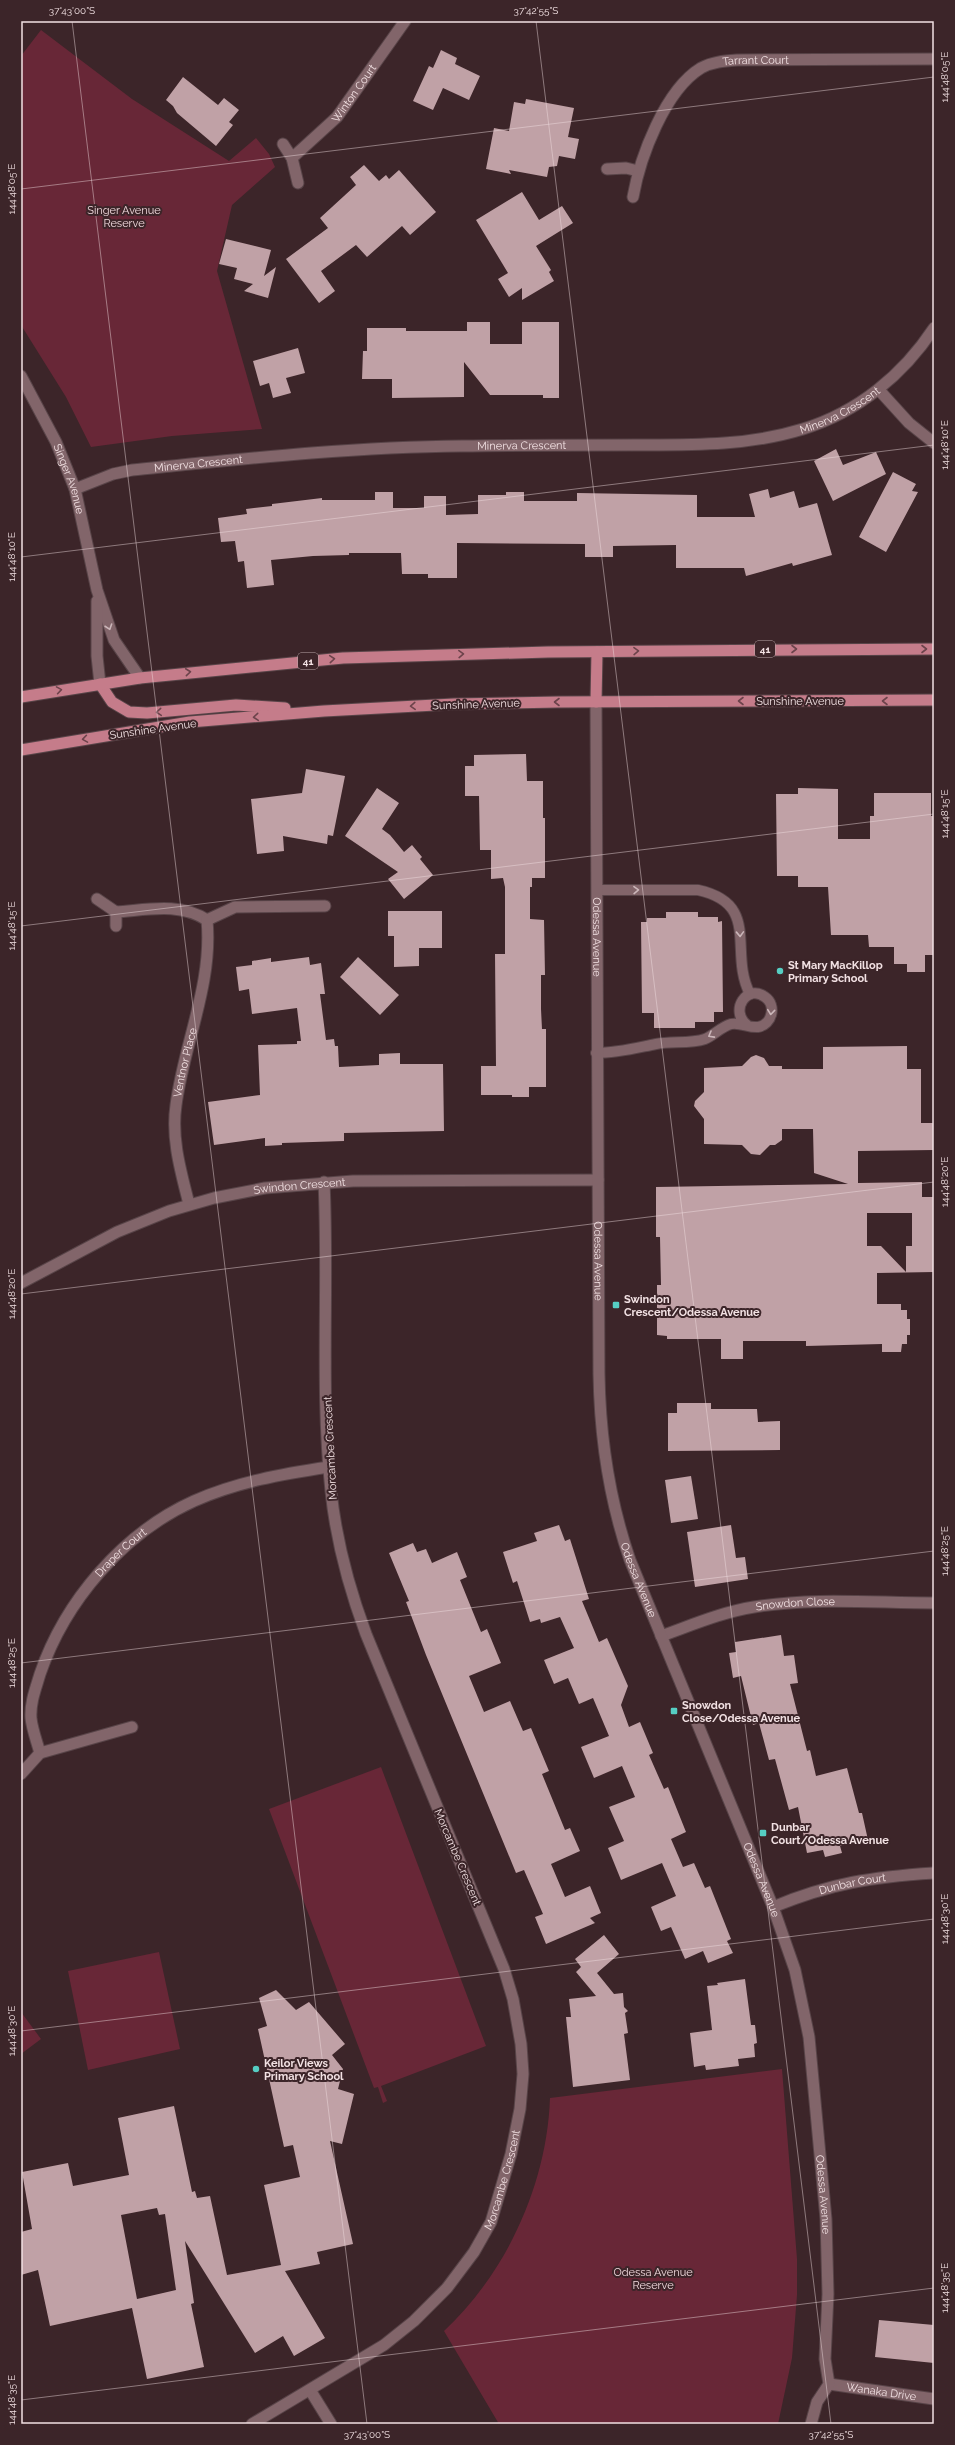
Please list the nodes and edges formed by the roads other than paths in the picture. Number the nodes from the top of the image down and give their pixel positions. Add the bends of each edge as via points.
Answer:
1 (405, 21) edge
2 (934, 59) edge
3 (283, 144) dead end
4 (292, 158) junction
5 (607, 169) dead end
6 (638, 171) junction
7 (298, 183) dead end
8 (633, 197) dead end
9 (934, 328) edge
10 (21, 376) edge
11 (879, 390) junction
12 (934, 443) edge
13 (75, 489) junction
14 (97, 590) junction
15 (934, 649) edge
16 (597, 652) junction
17 (140, 678) junction
18 (100, 684) junction
19 (21, 697) edge
20 (934, 700) edge
21 (596, 702) junction
22 (324, 711) junction
23 (21, 750) edge
24 (597, 890) junction
25 (97, 898) dead end
26 (325, 906) dead end
27 (116, 912) junction
28 (207, 920) junction
29 (116, 926) dead end
30 (750, 994) junction
31 (747, 1025) junction
32 (596, 1053) junction
33 (598, 1180) junction
34 (324, 1182) junction
35 (189, 1204) junction
36 (22, 1279) edge
37 (329, 1467) junction
38 (934, 1603) edge
39 (661, 1636) junction
40 (132, 1728) dead end
41 (40, 1753) junction
42 (21, 1774) edge
43 (934, 1873) edge
44 (773, 1907) junction
45 (829, 2384) junction
46 (310, 2390) junction
47 (934, 2399) edge
48 (252, 2424) edge
49 (331, 2424) edge
50 (811, 2424) edge

1 - 4 street, Winton Court via 338,117
2 - 6 street, Tarrant Court via 737,60 711,63 688,78 679,88 648,141
3 - 4 street
4 - 7 street
5 - 6 street via 626,168
6 - 8 street, Tarrant Court
9 - 11 street, Minerva Crescent via 923,345
10 - 13 street, Singer Avenue via 56,442
11 - 12 street via 909,423
11 - 13 street, Minerva Crescent via 828,419 779,436 752,441 697,445 459,446 341,450 132,470 113,474
13 - 14 street, Singer Avenue
14 -> 17 street, Singer Avenue via 114,640
14 - 18 street, Singer Avenue via 97,656
16 -> 15 main road, 41
17 -> 16 main road, 41 via 343,658
16 - 21 main road
17 - 18 main road, 41
19 -> 18 main road, 41
22 -> 18 main road via 236,705 147,713 129,712 112,702
20 -> 21 main road, Sunshine Avenue
21 -> 22 main road, Sunshine Avenue via 454,704
21 - 24 street, Odessa Avenue
22 -> 23 main road, Sunshine Avenue via 190,722
24 -> 30 lane via 698,890 711,893 727,902 739,920 743,974
24 - 32 street, Odessa Avenue
25 - 27 street
26 - 28 street via 235,907
27 - 28 street via 173,908 188,910
27 - 29 street
28 - 35 street, Ventnor Place via 204,980 175,1106 176,1147
30 - 31 lane via 742,1000 738,1011 742,1021
30 -> 31 lane via 761,994 766,997 772,1012 763,1025
31 -> 32 lane via 733,1023 704,1039 694,1041
32 - 33 street, Odessa Avenue
33 - 34 street, Swindon Crescent
33 - 39 street, Odessa Avenue via 599,1374 603,1452 612,1502 621,1532
34 - 35 street, Swindon Crescent via 265,1188
34 - 37 street, Morcambe Crescent
35 - 36 street, Swindon Crescent via 117,1232
37 - 41 street, Draper Court via 266,1477 193,1501 164,1517 140,1535 104,1568 81,1595 59,1629 32,1698 31,1718
37 - 46 street, Morcambe Crescent via 340,1547 352,1594 376,1662 504,1969 520,2029 523,2081 518,2126 496,2205 491,2222 474,2252 447,2288 414,2321 384,2345
38 - 39 street, Snowdon Close via 803,1603 754,1607 718,1616
39 - 44 street, Odessa Avenue
40 - 41 street
41 - 42 street
43 - 44 street, Dunbar Court via 855,1880 806,1894
44 - 45 street, Odessa Avenue via 796,1970 809,2036 827,2239 825,2359
45 - 47 street, Wanaka Drive
45 - 50 street via 817,2402
46 - 48 street, Morcambe Crescent
46 - 49 street

